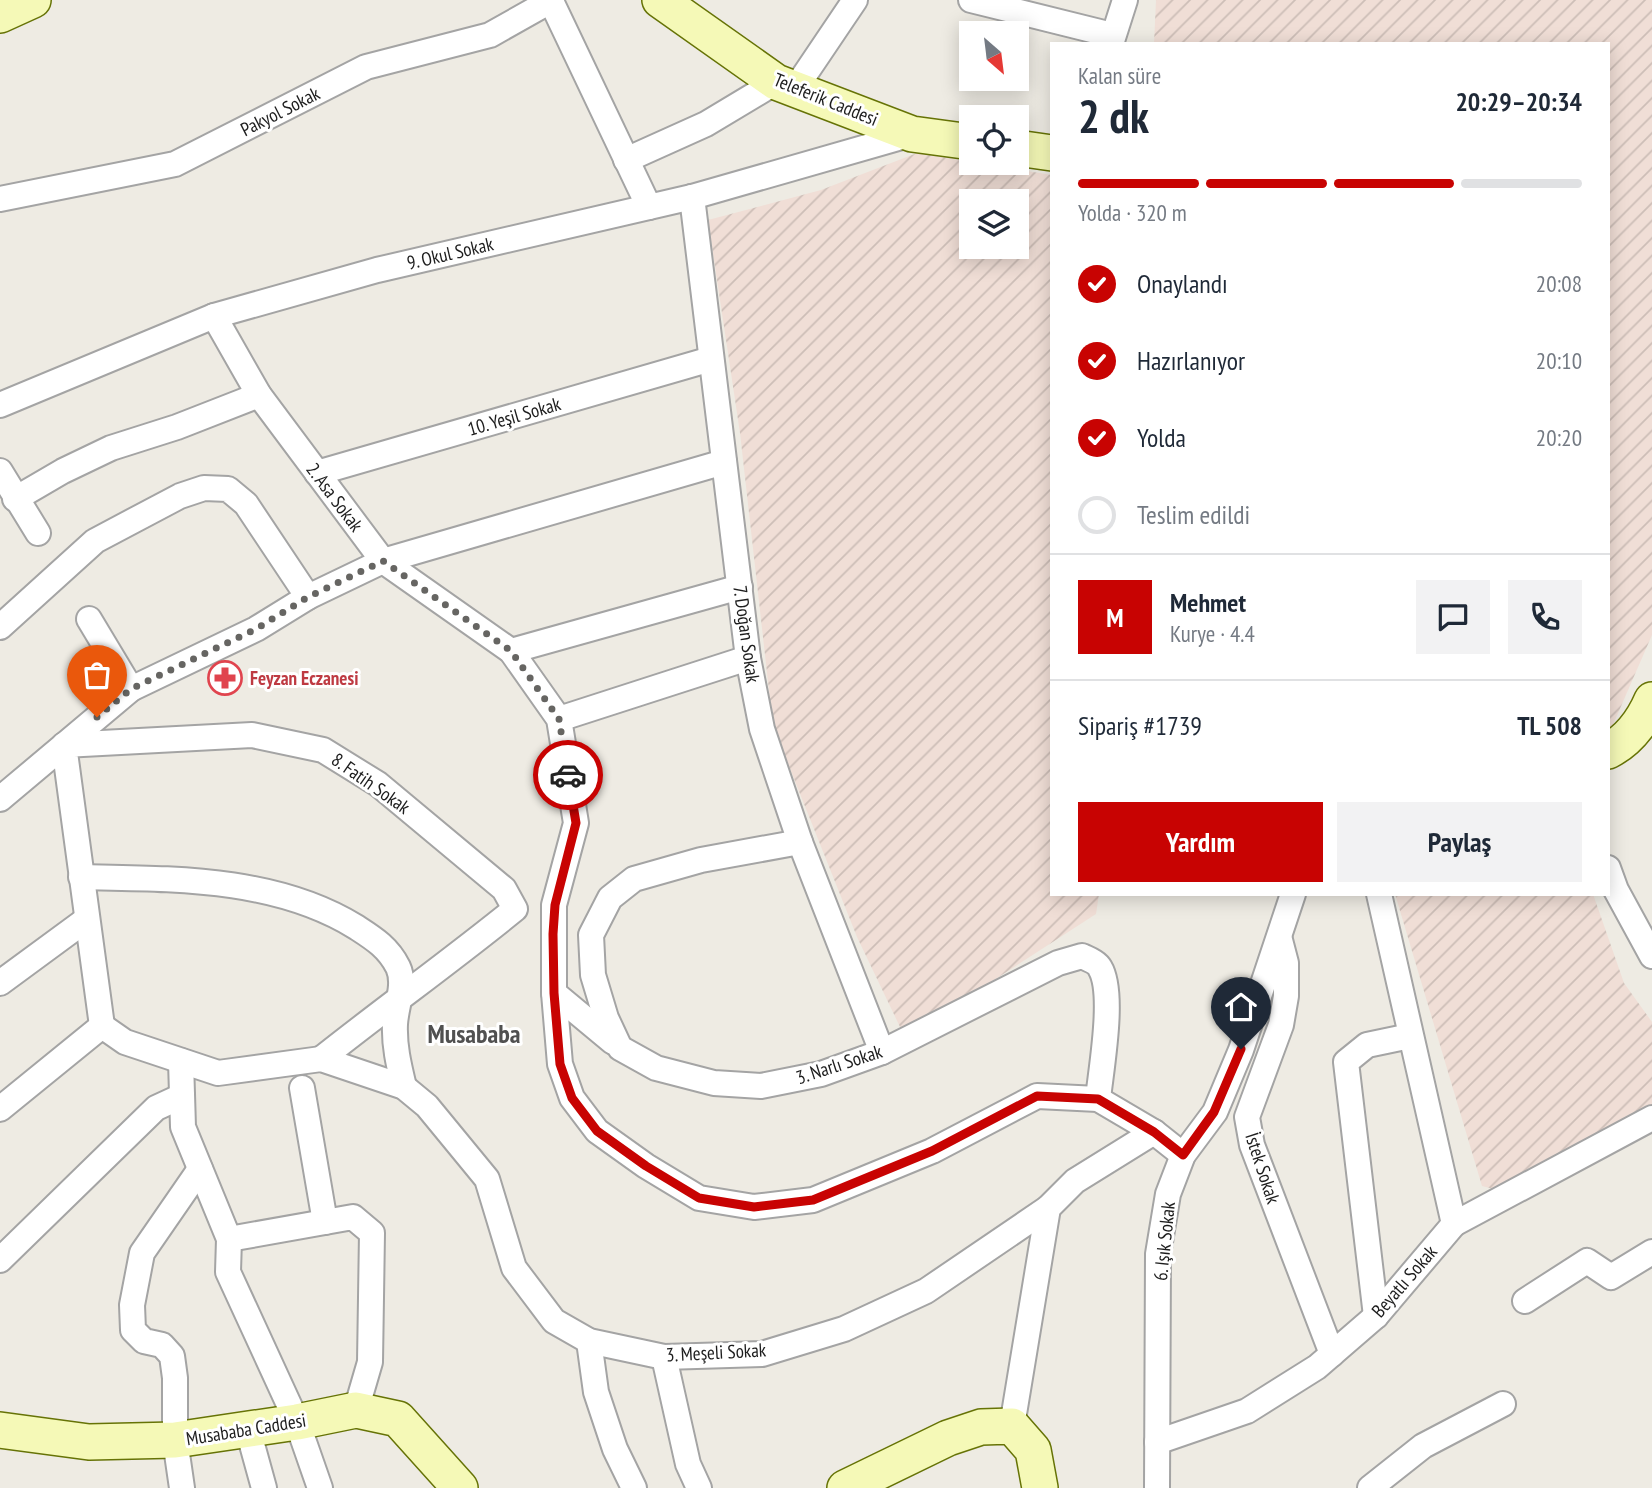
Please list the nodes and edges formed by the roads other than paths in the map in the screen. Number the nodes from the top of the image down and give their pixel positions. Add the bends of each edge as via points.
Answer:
1 (33, 0) edge
2 (552, 0) edge
3 (660, 0) edge
4 (854, 0) edge
5 (971, 0) edge
6 (1125, 0) edge
7 (0, 15) edge
8 (1112, 39) edge
9 (785, 85) junction
10 (912, 134) junction
11 (959, 140) edge
12 (1029, 150) edge
13 (1050, 153) edge
14 (626, 160) junction
15 (692, 197) junction
16 (0, 199) edge
17 (649, 207) junction
18 (214, 316) junction
19 (711, 359) junction
20 (259, 395) junction
21 (0, 405) edge
22 (724, 462) junction
23 (0, 471) edge
24 (317, 473) junction
25 (15, 499) junction
26 (38, 533) dead end
27 (383, 561) junction
28 (740, 587) junction
29 (308, 597) junction
30 (89, 619) dead end
31 (0, 627) edge
32 (511, 651) junction
33 (748, 658) junction
34 (131, 689) junction
35 (1652, 700) edge
36 (559, 719) junction
37 (64, 745) junction
38 (1610, 750) edge
39 (0, 799) edge
40 (800, 842) junction
41 (1610, 874) edge
42 (81, 877) junction
43 (1292, 896) edge
44 (1379, 896) edge
45 (87, 919) junction
46 (1279, 936) junction
47 (1652, 956) edge
48 (0, 983) edge
49 (554, 993) junction
50 (401, 996) junction
51 (102, 1026) junction
52 (1410, 1036) junction
53 (620, 1048) junction
54 (882, 1052) junction
55 (321, 1059) junction
56 (181, 1061) junction
57 (404, 1087) junction
58 (302, 1088) dead end
59 (182, 1096) junction
60 (1098, 1099) junction
61 (0, 1109) edge
62 (1652, 1118) edge
63 (1154, 1132) junction
64 (1183, 1155) junction
65 (201, 1169) junction
66 (1048, 1208) junction
67 (325, 1222) junction
68 (1454, 1224) junction
69 (229, 1239) junction
70 (1652, 1252) edge
71 (0, 1260) edge
72 (1525, 1301) dead end
73 (1376, 1316) junction
74 (589, 1341) junction
75 (1332, 1354) junction
76 (664, 1357) junction
77 (1503, 1404) dead end
78 (356, 1410) junction
79 (297, 1422) junction
80 (1012, 1426) junction
81 (0, 1430) edge
82 (248, 1430) junction
83 (175, 1440) junction
84 (1157, 1442) junction
85 (182, 1488) edge
86 (264, 1488) edge
87 (320, 1488) edge
88 (460, 1488) edge
89 (634, 1488) edge
90 (699, 1488) edge
91 (845, 1488) edge
92 (1040, 1488) edge
93 (1157, 1488) edge
94 (1370, 1488) edge

1 - 7 main road
2 - 14 street
2 - 16 street, Pakyol Sokak via 490,35 366,67 175,164
3 - 9 main road, Teleferik Caddesi
4 - 9 street
5 - 8 street
6 - 8 street
9 - 10 main road, Teleferik Caddesi
9 - 14 street
10 - 11 main road, Teleferik Caddesi
10 - 15 street, 9. Okul Sokak
12 - 13 main road
14 - 17 street
15 - 17 street, 9. Okul Sokak
15 - 19 street, 7. Doğan Sokak
17 - 18 street, 9. Okul Sokak via 376,270
18 - 20 street, 2. Asa Sokak
18 - 21 street, 9. Okul Sokak
19 - 22 street, 7. Doğan Sokak
19 - 24 street, 10. Yeşil Sokak
20 - 24 street, 2. Asa Sokak
20 - 25 street via 111,448
22 - 27 street
22 - 28 street, 7. Doğan Sokak
23 - 25 street
24 - 27 street, 2. Asa Sokak
25 - 26 street
27 - 29 street
27 - 32 street, 2. Asa Sokak
28 - 32 street
28 - 33 street, 7. Doğan Sokak
29 - 31 street via 246,503 228,489 204,488 95,541
29 - 34 street via 256,629
30 - 34 street
32 - 36 street, 2. Asa Sokak
33 - 36 street
33 - 40 street, 7. Doğan Sokak via 762,729
34 - 37 street
35 - 38 main road via 1645,717
36 - 49 street, 2. Asa Sokak via 576,823 555,905
37 - 39 street
37 - 42 street
37 - 50 street, 8. Fatih Sokak via 252,735 323,750 378,784 504,889 515,909
40 - 53 street via 701,860 634,879 610,898 592,935 593,975
40 - 54 street, 7. Doğan Sokak
41 - 47 street
42 - 45 street
42 - 50 street via 245,886 330,911 382,944 399,969
43 - 46 street, 6. Işık Sokak
44 - 52 street
45 - 48 street
45 - 51 street
46 - 64 street, 6. Işık Sokak via 1241,1049 1214,1112
46 - 75 street, İstek Sokak via 1286,963 1281,1025 1247,1117 1252,1144
49 - 53 street, 3. Narlı Sokak
49 - 60 street, 2. Asa Sokak via 560,1064 572,1098 597,1131 699,1198 754,1207 813,1200 932,1151 1037,1096
50 - 55 street
50 - 57 street via 395,1023 396,1055
51 - 56 street via 125,1042
51 - 61 street
52 - 68 street
52 - 73 street via 1367,1045 1346,1062
53 - 54 street, 3. Narlı Sokak via 656,1068 713,1083 761,1086 821,1074
54 - 60 street, 3. Narlı Sokak via 1058,962 1082,956 1099,965 1106,983
55 - 56 street via 218,1073
55 - 57 street
56 - 59 street
57 - 74 street, 3. Meşeli Sokak via 427,1106 487,1179 514,1268 522,1279 554,1321
58 - 67 street
59 - 65 street via 183,1127
59 - 71 street via 156,1108
60 - 63 street, 2. Asa Sokak
62 - 68 street, Beyatlı Sokak
63 - 64 street, 2. Asa Sokak
63 - 66 street, 3. Meşeli Sokak via 1075,1181
64 - 84 street, 6. Işık Sokak via 1168,1194 1158,1254
65 - 69 street
65 - 83 street via 142,1253 132,1305 133,1330 144,1341 162,1345 172,1356
66 - 76 street, 3. Meşeli Sokak via 926,1291 844,1329 762,1354
66 - 80 street
67 - 69 street
67 - 78 street via 354,1217 372,1233 370,1362
68 - 73 street, Beyatlı Sokak
69 - 79 street via 228,1272
70 - 72 street via 1611,1278 1587,1261
73 - 75 street, Beyatlı Sokak
74 - 76 street, 3. Meşeli Sokak
74 - 89 street via 597,1392 615,1449
75 - 84 street, Beyatlı Sokak via 1247,1411
76 - 90 street via 688,1464
77 - 94 street via 1423,1446
78 - 79 main road, Musababa Caddesi
78 - 88 main road, Musababa Caddesi via 398,1419
79 - 82 main road, Musababa Caddesi
79 - 87 street
80 - 91 main road via 981,1427 948,1438
80 - 92 main road via 1033,1450
81 - 83 main road, Musababa Caddesi via 89,1442
82 - 83 main road, Musababa Caddesi
82 - 86 street
83 - 85 street
84 - 93 street, 6. Işık Sokak

